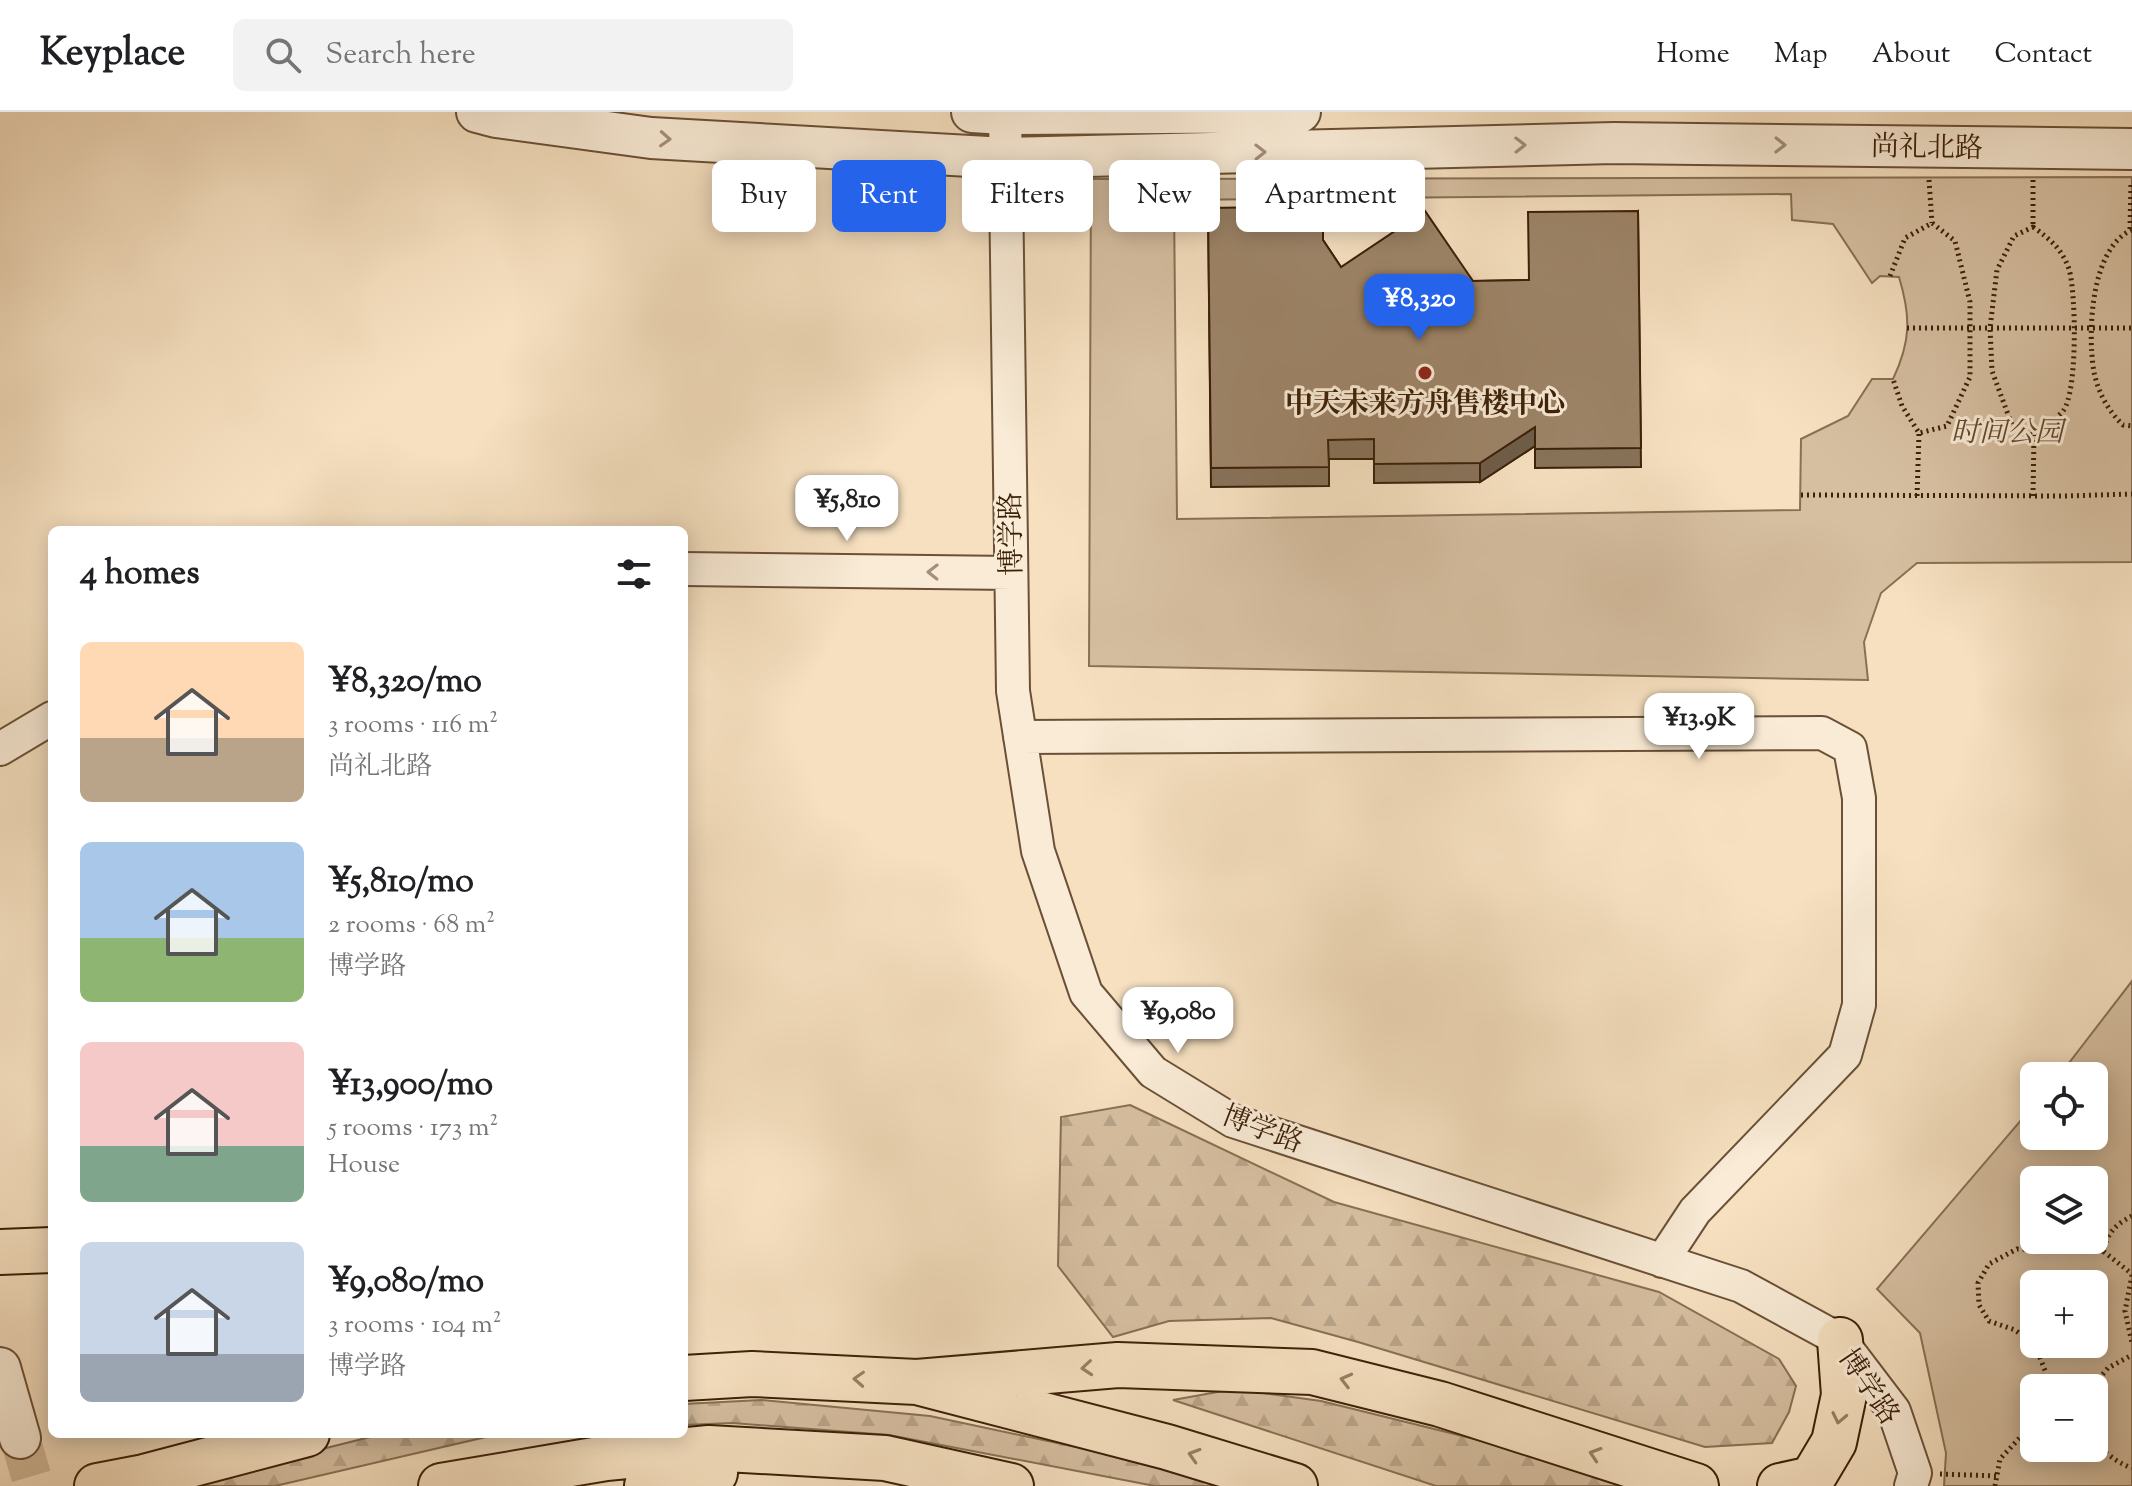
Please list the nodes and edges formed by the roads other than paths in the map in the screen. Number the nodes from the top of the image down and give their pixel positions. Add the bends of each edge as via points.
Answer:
1 (477, 112) edge
2 (1300, 112) edge
3 (994, 113) edge
4 (2132, 149) edge
5 (1005, 158) junction
6 (688, 569) edge
7 (1011, 573) junction
8 (48, 720) edge
9 (1020, 737) junction
10 (0, 749) edge
11 (48, 1250) edge
12 (0, 1252) edge
13 (1662, 1261) junction
14 (1840, 1340) junction
15 (688, 1362) edge
16 (0, 1368) edge
17 (752, 1374) junction
18 (688, 1378) edge
19 (917, 1382) junction
20 (20, 1438) tunnel mouth
21 (292, 1438) edge
22 (810, 1454) junction
23 (885, 1458) junction
24 (1913, 1480) edge
25 (97, 1486) edge
26 (441, 1486) edge
27 (647, 1486) edge
28 (958, 1486) edge
29 (1011, 1486) edge
30 (1295, 1486) edge
31 (1696, 1486) edge
32 (1780, 1486) edge

1 -> 5 street, 尚礼北路 via 651,138
2 - 3 street
3 - 5 street, 博学路
5 -> 4 street, 尚礼北路 via 1614,143
5 - 7 street, 博学路
7 -> 6 street
7 - 9 street, 博学路 via 1013,691
8 - 10 street
9 - 13 street, 博学路 via 1038,851 1086,993 1153,1072 1233,1121
9 - 13 street via 1822,733 1850,748 1859,798 1859,1005 1845,1055 1695,1211
11 - 12 highway
13 - 14 street, 博学路 via 1741,1286
14 - 24 street, 博学路 via 1894,1411
14 -> 32 highway via 1844,1395 1834,1442 1812,1479
15 - 17 highway
16 - 20 street
17 - 18 highway
19 -> 17 highway
30 -> 19 highway
31 -> 19 highway via 1440,1404 1312,1372 1118,1365
21 - 25 highway
22 - 23 highway
22 - 26 highway via 709,1448 606,1458
22 - 27 highway
23 - 28 highway
23 - 29 highway

